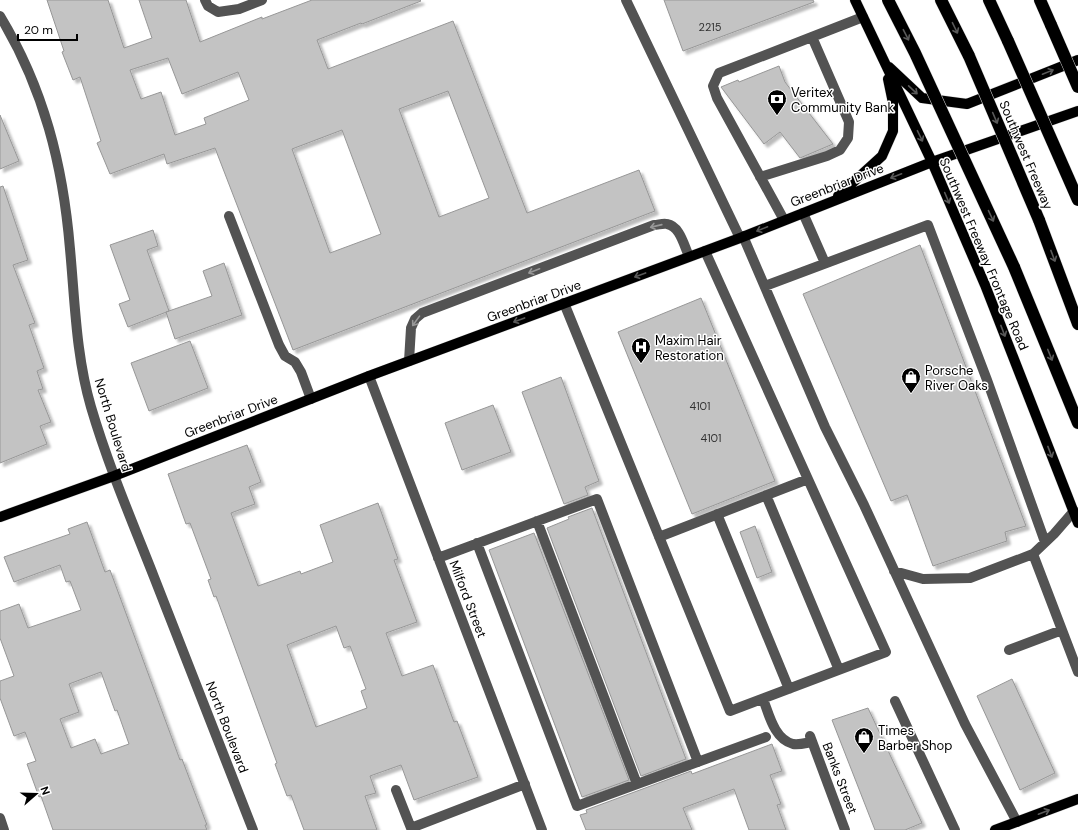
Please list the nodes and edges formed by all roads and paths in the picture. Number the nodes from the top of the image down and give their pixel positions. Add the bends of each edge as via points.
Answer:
1 (205, 0) edge
2 (262, 0) edge
3 (626, 0) edge
4 (855, 0) edge
5 (888, 0) edge
6 (941, 0) edge
7 (990, 0) edge
8 (1040, 0) edge
9 (0, 16) edge
10 (863, 17) junction
11 (812, 37) junction
12 (1078, 60) edge
13 (885, 63) junction
14 (1078, 87) edge
15 (1078, 111) edge
16 (932, 162) junction
17 (760, 177) junction
18 (1078, 200) edge
19 (832, 201) junction
20 (803, 213) junction
21 (229, 216) dead end
22 (784, 220) junction
23 (741, 237) junction
24 (705, 251) junction
25 (689, 256) junction
26 (825, 263) junction
27 (765, 286) junction
28 (564, 303) junction
29 (1078, 324) edge
30 (409, 361) junction
31 (369, 376) junction
32 (311, 399) junction
33 (1078, 423) edge
34 (114, 476) junction
35 (808, 479) junction
36 (766, 495) junction
37 (1074, 511) junction
38 (717, 514) junction
39 (0, 517) edge
40 (537, 522) junction
41 (1078, 524) edge
42 (659, 537) junction
43 (1045, 542) junction
44 (477, 543) junction
45 (1034, 554) junction
46 (438, 558) junction
47 (894, 571) junction
48 (1062, 630) junction
49 (1009, 650) dead end
50 (839, 670) junction
51 (1078, 672) edge
52 (789, 689) junction
53 (763, 698) junction
54 (896, 701) dead end
55 (766, 737) dead end
56 (698, 762) junction
57 (525, 784) junction
58 (637, 784) junction
59 (396, 790) dead end
60 (1078, 798) edge
61 (0, 818) edge
62 (1013, 825) edge
63 (4, 830) edge
64 (253, 830) edge
65 (542, 830) edge
66 (845, 830) edge
67 (955, 830) edge
68 (995, 830) edge

1 - 2 street via 208,6 218,12 239,9
3 - 23 street
4 - 10 main road, Southwest Freeway Frontage Road
5 -> 33 highway, bridge via 1014,267
6 -> 29 highway, Southwest Freeway, bridge via 969,56 1039,220
7 - 18 highway, bridge
8 - 14 highway, bridge
9 - 34 street, North Boulevard via 36,88 52,137 65,203 81,363 91,406
10 - 11 street
10 - 13 main road, Southwest Freeway Frontage Road
11 - 17 street via 849,122 848,138 840,150 827,156
11 - 17 street via 719,73 713,86
13 -> 12 main road via 922,98 967,104
13 -> 16 main road, Southwest Freeway Frontage Road
13 - 19 main road via 894,103 893,131 882,156
15 - 16 main road, Greenbriar Drive
16 -> 19 main road, Greenbriar Drive
16 -> 37 main road, Southwest Freeway Frontage Road via 985,285
17 - 22 street
19 - 20 main road, Greenbriar Drive
20 - 22 main road, Greenbriar Drive
20 - 26 street
21 - 32 street via 279,345 285,356 295,362 301,372
22 -> 23 main road, Greenbriar Drive
23 - 24 main road, Greenbriar Drive
23 - 27 street
24 - 25 main road, Greenbriar Drive
24 - 35 street
25 -> 28 main road, Greenbriar Drive
25 -> 30 street via 674,226 654,225 422,313 415,319 411,328
26 - 27 street
26 - 43 street via 928,225
27 - 47 street via 825,427
28 -> 30 main road, Greenbriar Drive
28 - 42 street
30 - 31 main road, Greenbriar Drive
31 - 32 main road, Greenbriar Drive
31 - 46 street, Milford Street
32 - 34 main road, Greenbriar Drive
34 - 39 main road, Greenbriar Drive
34 - 64 street, North Boulevard
35 - 36 street
35 - 50 street via 886,652
36 - 38 street
36 - 50 street
37 - 41 main road, Southwest Freeway Frontage Road
37 - 43 street
38 - 42 street
38 - 52 street
40 - 44 street
40 - 56 street via 597,499
40 - 58 street
42 - 53 street via 730,711
43 - 45 street
44 - 46 street
44 - 58 street via 577,806
45 - 47 street via 970,578 923,579
45 - 48 street
46 - 57 street, Milford Street
47 - 62 street
48 - 49 street
48 - 51 street
50 - 52 street
52 - 53 street
53 - 66 street, Banks Street via 777,733 786,741 794,744 811,739
54 - 67 street
55 - 56 street
56 - 58 street
57 - 59 street via 411,828
57 - 65 street, Milford Street
62 -> 60 main road
61 - 63 street
62 - 68 main road

